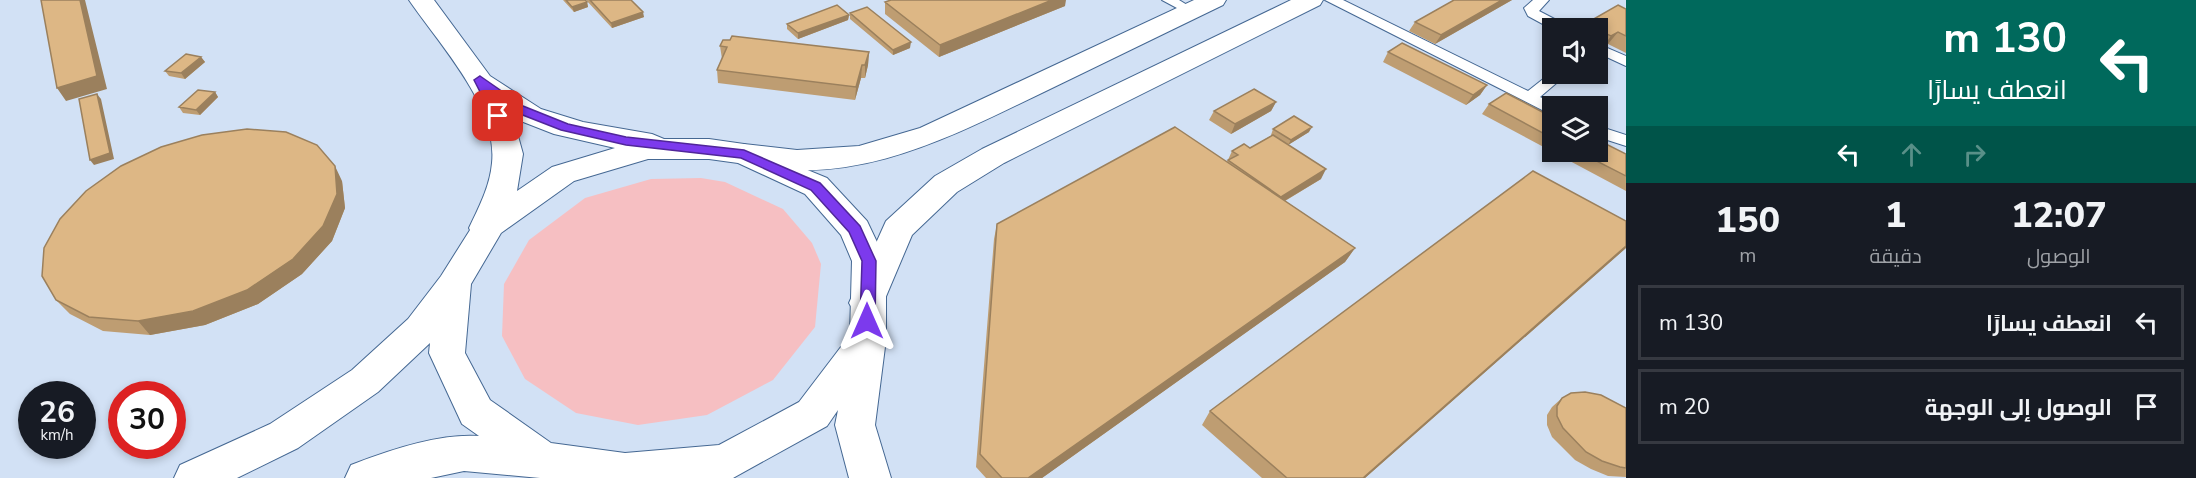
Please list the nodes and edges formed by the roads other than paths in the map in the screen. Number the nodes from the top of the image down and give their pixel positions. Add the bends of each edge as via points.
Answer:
1 (421, 0) edge
2 (1311, 0) edge
3 (1332, 0) edge
4 (1542, 0) edge
5 (1191, 4) edge
6 (1542, 18) edge
7 (1608, 53) edge
8 (1626, 63) edge
9 (480, 80) junction
10 (1547, 84) edge
11 (1530, 97) junction
12 (1542, 104) edge
13 (1608, 135) edge
14 (1626, 141) edge
15 (709, 149) junction
16 (744, 154) junction
17 (476, 248) junction
18 (454, 284) junction
19 (867, 321) junction
20 (543, 460) junction
21 (635, 475) edge
22 (195, 478) edge
23 (366, 478) edge
24 (870, 478) edge

1 - 9 street
2 - 19 street via 993,156 946,184 898,230
3 - 11 lane
4 - 6 lane via 1531,8
5 - 16 street via 930,135 860,156 797,160
7 - 8 lane
9 - 15 street via 519,109 565,127 626,141
9 - 17 street via 498,116 508,153 502,193
10 - 11 lane
11 - 12 lane
13 - 14 lane
15 - 16 street
15 - 17 street via 647,150 562,174 490,225
16 - 19 street via 816,186 855,229 869,261
17 - 18 street
18 - 20 street via 447,353 476,412
18 - 22 street via 421,328 365,381 284,436
19 - 21 street via 813,414 724,463
19 - 24 street via 855,425
20 - 21 street
20 - 23 street via 464,453 391,468

